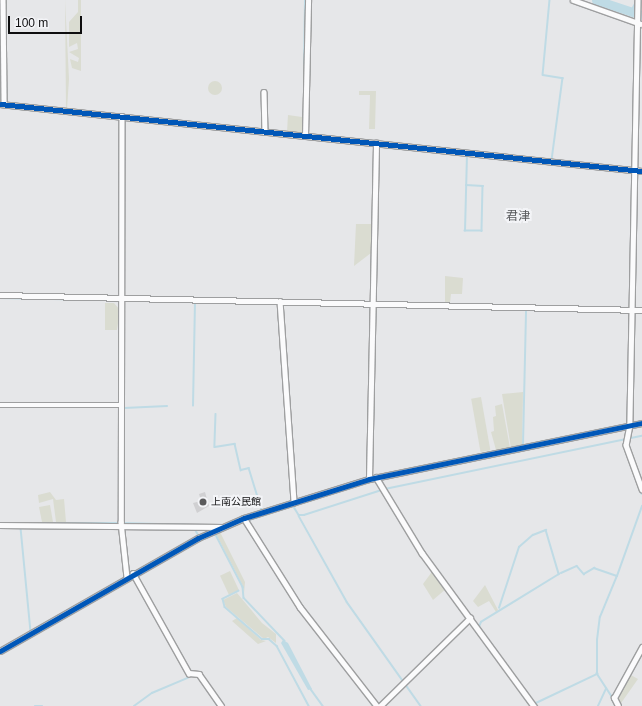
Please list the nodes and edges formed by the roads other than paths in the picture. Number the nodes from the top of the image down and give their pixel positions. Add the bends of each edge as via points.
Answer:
1 (3, 0) edge
2 (308, 0) edge
3 (573, 0) edge
4 (638, 0) edge
5 (640, 22) edge
6 (264, 92) dead end
7 (2, 104) edge
8 (122, 118) junction
9 (265, 132) junction
10 (304, 136) junction
11 (376, 145) junction
12 (642, 171) edge
13 (636, 172) junction
14 (0, 295) edge
15 (121, 299) junction
16 (280, 303) junction
17 (371, 305) junction
18 (642, 310) edge
19 (633, 311) junction
20 (0, 404) edge
21 (120, 405) junction
22 (642, 423) edge
23 (630, 425) junction
24 (369, 479) junction
25 (377, 479) junction
26 (642, 489) edge
27 (294, 503) junction
28 (244, 518) junction
29 (121, 524) junction
30 (0, 525) edge
31 (223, 527) junction
32 (134, 575) junction
33 (127, 577) junction
34 (470, 618) junction
35 (642, 647) edge
36 (0, 651) edge
37 (533, 705) edge
38 (220, 706) edge
39 (379, 706) edge
40 (618, 706) edge

1 - 7 street
2 - 10 street
3 - 5 street
4 - 5 street
5 - 13 street
6 - 9 street
7 - 8 street
8 - 9 street
8 - 15 street
9 - 10 street
10 - 11 street
11 - 13 street
11 - 17 street
12 - 13 street
13 - 19 street
14 - 15 street
15 - 16 street
15 - 21 street
16 - 17 street
16 - 27 street
17 - 19 street
17 - 24 street
18 - 19 street
19 - 23 street
20 - 21 street
21 - 29 street
22 - 23 street
23 - 25 street
23 - 26 street via 626,445
24 - 25 street
24 - 27 street
25 - 34 street
27 - 28 street
28 - 31 street
28 - 39 street via 300,607
29 - 30 street
29 - 31 street
29 - 33 street
31 - 32 street
32 - 33 street
32 - 38 street via 189,673 199,674
33 - 36 street
34 - 37 street
34 - 39 street
35 - 40 street via 614,698

